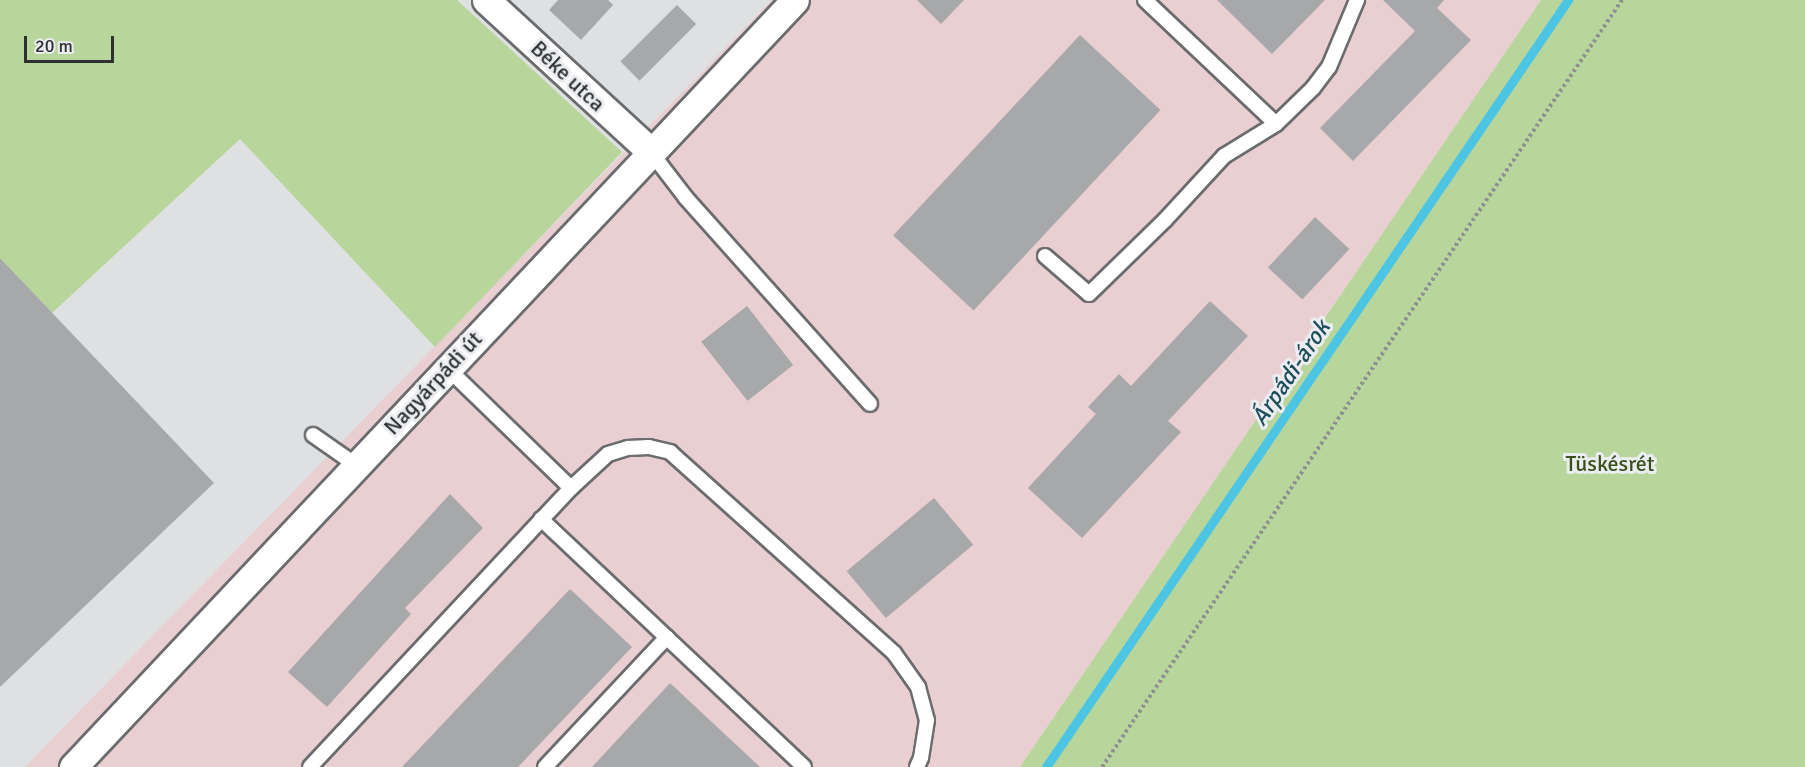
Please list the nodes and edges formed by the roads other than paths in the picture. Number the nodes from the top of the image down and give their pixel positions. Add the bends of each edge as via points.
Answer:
1 (486, 0) edge
2 (795, 0) edge
3 (1145, 0) edge
4 (1357, 0) edge
5 (1276, 124) junction
6 (650, 151) junction
7 (1045, 256) dead end
8 (447, 368) junction
9 (870, 404) dead end
10 (313, 435) dead end
11 (356, 465) junction
12 (570, 488) junction
13 (541, 519) junction
14 (666, 637) junction
15 (73, 767) edge
16 (310, 767) edge
17 (545, 767) edge
18 (804, 767) edge
19 (917, 767) edge

1 - 6 street, Béke utca
2 - 6 street, Nagyárpádi út
3 - 5 lane
4 - 5 lane via 1329,67
5 - 7 lane via 1224,156 1089,294
6 - 8 street, Nagyárpádi út
6 - 9 lane via 686,198
8 - 11 street, Nagyárpádi út
8 - 12 lane
10 - 11 lane
11 - 15 street, Nagyárpádi út
12 - 13 lane
12 - 19 lane via 608,454 649,447 670,452 894,652 918,687 927,720
13 - 14 lane
13 - 16 lane
14 - 17 lane
14 - 18 lane

